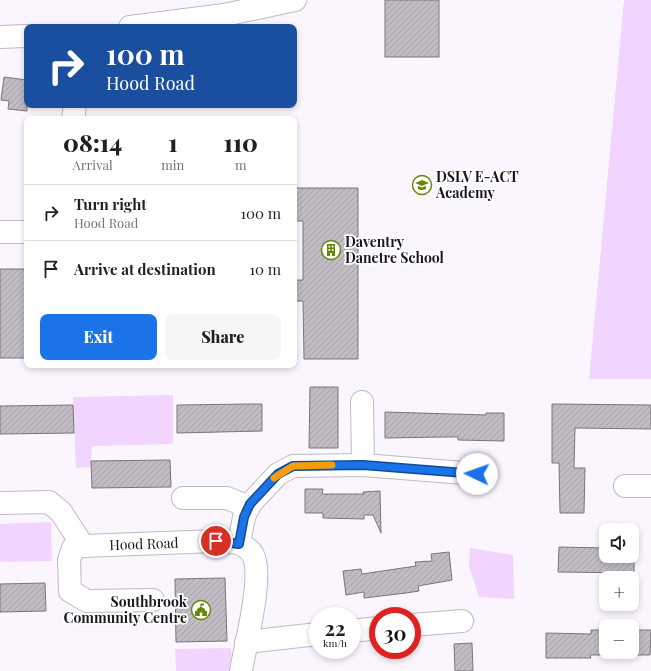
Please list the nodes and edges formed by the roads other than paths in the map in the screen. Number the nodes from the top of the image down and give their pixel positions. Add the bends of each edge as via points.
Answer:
1 (295, 0) edge
2 (154, 24) edge
3 (24, 36) edge
4 (0, 37) edge
5 (0, 232) edge
6 (24, 232) edge
7 (362, 402) dead end
8 (363, 465) junction
9 (477, 474) dead end
10 (626, 486) dead end
11 (651, 486) edge
12 (183, 498) dead end
13 (0, 503) edge
14 (249, 507) junction
15 (239, 544) junction
16 (78, 547) junction
17 (153, 600) dead end
18 (462, 621) dead end
19 (421, 624) edge
20 (309, 635) edge
21 (246, 642) junction
22 (241, 671) edge

1 - 2 street via 224,15
3 - 4 street
5 - 6 street
7 - 8 street
8 - 9 street
8 - 14 street via 293,466 278,474
10 - 11 street
12 - 14 street via 227,498
13 - 16 street via 49,502 61,512
14 - 15 street via 244,517
15 - 16 street, Hood Road via 216,541
15 - 21 street via 253,555 255,564 254,606
16 - 17 street via 69,560 70,592 87,601
18 - 19 street
20 - 21 street
21 - 22 street

